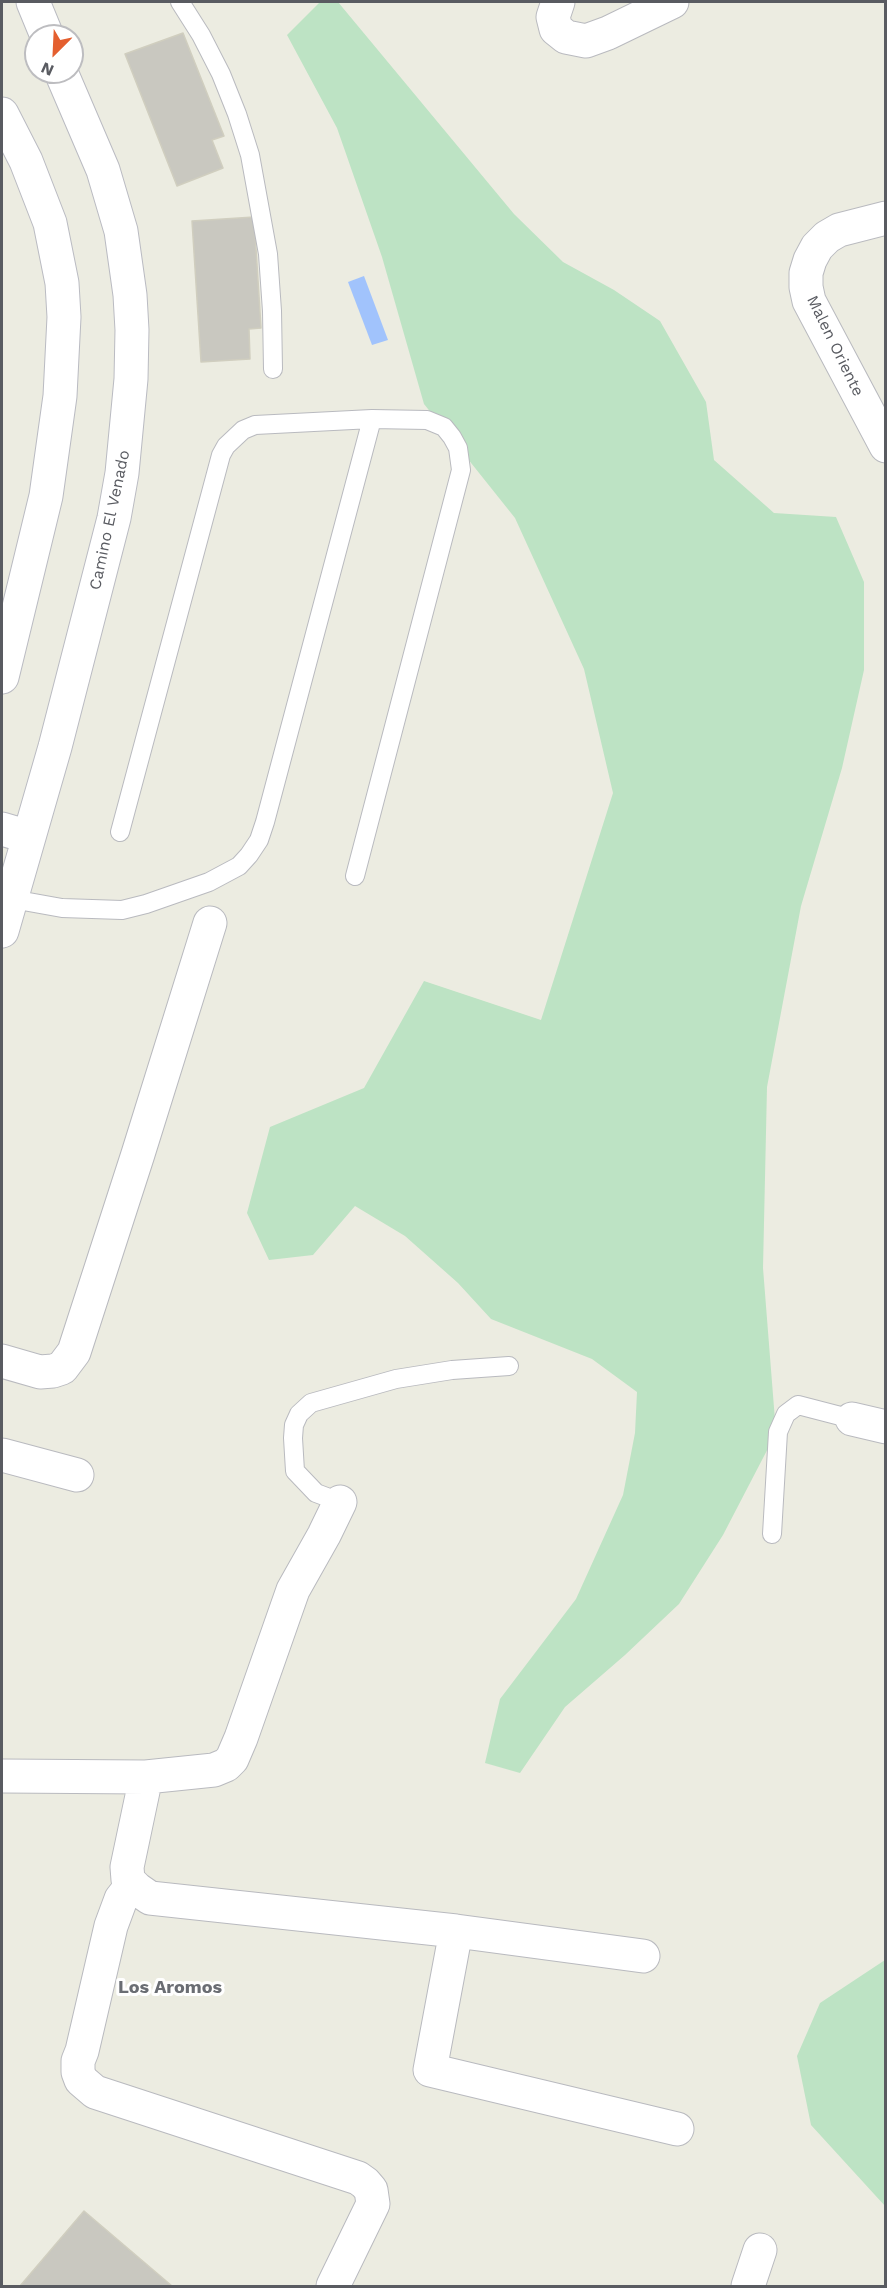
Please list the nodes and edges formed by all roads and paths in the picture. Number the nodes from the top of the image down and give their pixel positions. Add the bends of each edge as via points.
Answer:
1 (33, 2) edge
2 (180, 2) edge
3 (558, 2) edge
4 (672, 2) edge
5 (42, 24) edge
6 (66, 84) edge
7 (2, 114) edge
8 (885, 218) edge
9 (273, 369) dead end
10 (372, 419) junction
11 (885, 446) edge
12 (2, 676) edge
13 (120, 832) dead end
14 (15, 833) edge
15 (355, 876) dead end
16 (12, 899) junction
17 (210, 923) dead end
18 (2, 931) edge
19 (2, 1361) edge
20 (509, 1366) dead end
21 (852, 1419) joint
22 (885, 1427) edge
23 (2, 1455) edge
24 (77, 1475) dead end
25 (340, 1502) joint
26 (771, 1534) dead end
27 (2, 1776) edge
28 (146, 1777) junction
29 (132, 1885) junction
30 (456, 1930) junction
31 (642, 1956) dead end
32 (677, 2129) dead end
33 (760, 2250) dead end
34 (333, 2286) edge
35 (748, 2286) edge

1 - 5 street
2 - 9 lane via 221,74 250,156 268,254
3 - 4 street via 553,17 556,29 566,38 586,41
6 - 14 street, Camino El Venado via 103,170 121,231 130,295 131,379 114,518 66,703
7 - 12 street via 26,161 50,223 59,263 64,317 60,396 48,485
8 - 11 street, Malen Oriente via 827,237 817,248 806,273 809,301
10 - 13 lane via 255,425 226,446
10 - 15 lane via 415,418 444,427 458,448 461,470
10 - 16 lane via 265,822 249,855 239,866 208,882 123,910 62,908
14 - 16 street, Camino El Venado
16 - 18 street, Camino El Venado
17 - 19 street via 74,1352 62,1368 53,1371 40,1372
20 - 25 lane via 396,1379 311,1403 294,1425 296,1471 316,1493
21 - 22 street
21 - 26 lane via 798,1405 786,1414 778,1432
23 - 24 street
25 - 28 street via 293,1590 232,1759 214,1770
27 - 28 street
28 - 29 street via 127,1868
29 - 30 street via 150,1898
29 - 34 street via 121,1899 111,1926 78,2061 81,2080 95,2092 365,2183 371,2190 373,2204
30 - 31 street
30 - 32 street via 430,2070
33 - 35 street

